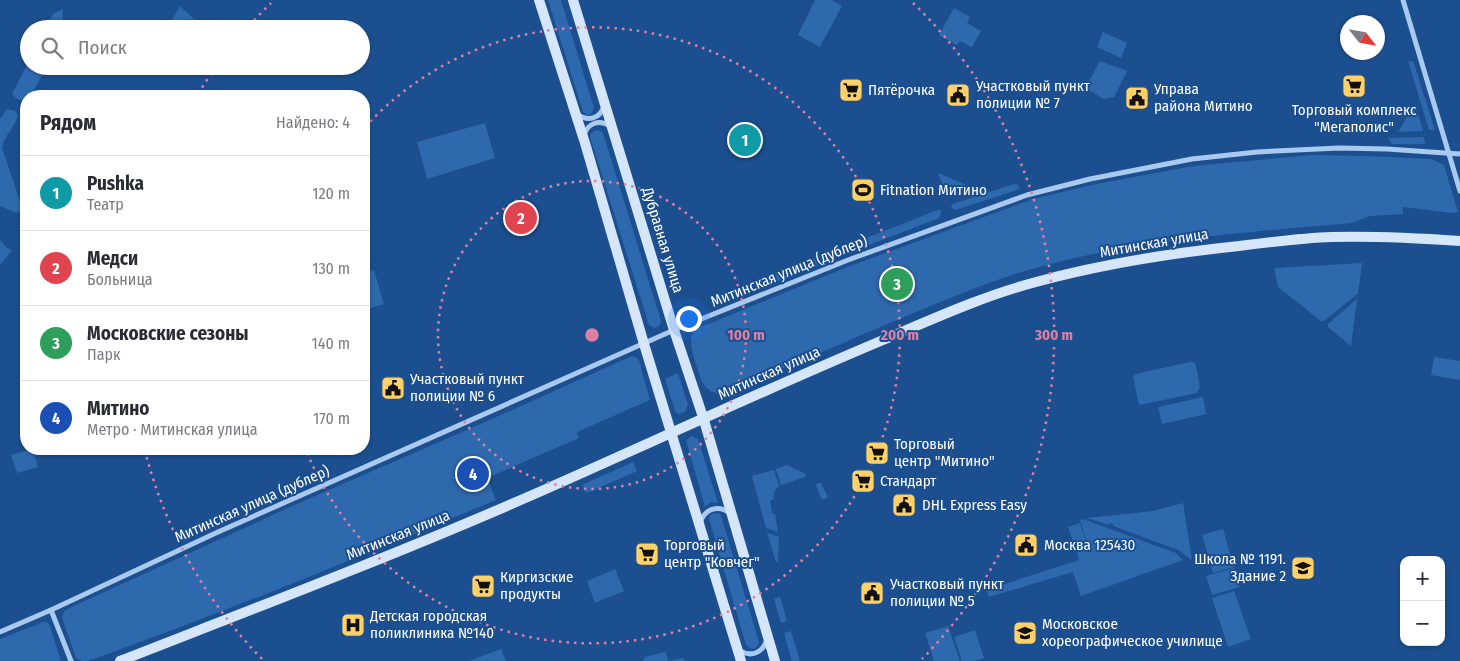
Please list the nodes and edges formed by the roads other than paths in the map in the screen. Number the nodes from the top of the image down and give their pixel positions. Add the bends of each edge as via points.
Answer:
1 (539, 0) edge
2 (573, 0) edge
3 (1402, 0) edge
4 (603, 96) junction
5 (573, 108) junction
6 (614, 132) junction
7 (585, 143) junction
8 (1450, 154) junction
9 (1460, 154) edge
10 (1460, 191) edge
11 (1460, 241) edge
12 (674, 330) junction
13 (644, 344) junction
14 (703, 418) junction
15 (671, 432) junction
16 (734, 518) junction
17 (700, 528) junction
18 (52, 610) junction
19 (0, 632) edge
20 (767, 634) junction
21 (735, 643) junction
22 (71, 661) edge
23 (120, 661) edge
24 (741, 661) edge
25 (775, 661) edge

1 - 5 main road
2 - 4 main road, Дубравная улица
3 - 8 street
4 - 5 street via 603,109 596,117 582,118
4 - 6 main road, Дубравная улица
5 - 7 main road
6 - 7 street via 608,124 594,123 585,132
6 - 12 main road, Дубравная улица
7 - 13 main road
8 - 9 street, Митинская улица (дублер)
8 - 10 street
8 - 12 street, Митинская улица (дублер) via 1387,149 1292,149 1192,159 1090,179 1034,193 952,222
11 - 14 main road, Митинская улица via 1342,237 1268,242 1150,258 1038,281 928,321
12 - 13 street, Митинская улица (дублер)
12 - 14 main road, Дубравная улица
13 - 15 main road
13 - 18 street, Митинская улица (дублер) via 210,536
14 - 15 main road, Митинская улица
14 - 16 main road, Дубравная улица
15 - 17 main road
15 - 23 main road, Митинская улица via 399,551
16 - 17 street via 725,510 713,509 703,516
16 - 20 main road, Дубравная улица
17 - 21 main road
18 - 19 street, Митинская улица (дублер)
18 - 22 street
20 - 21 street via 766,644 754,654 744,653
20 - 25 main road, Дубравная улица
21 - 24 main road

